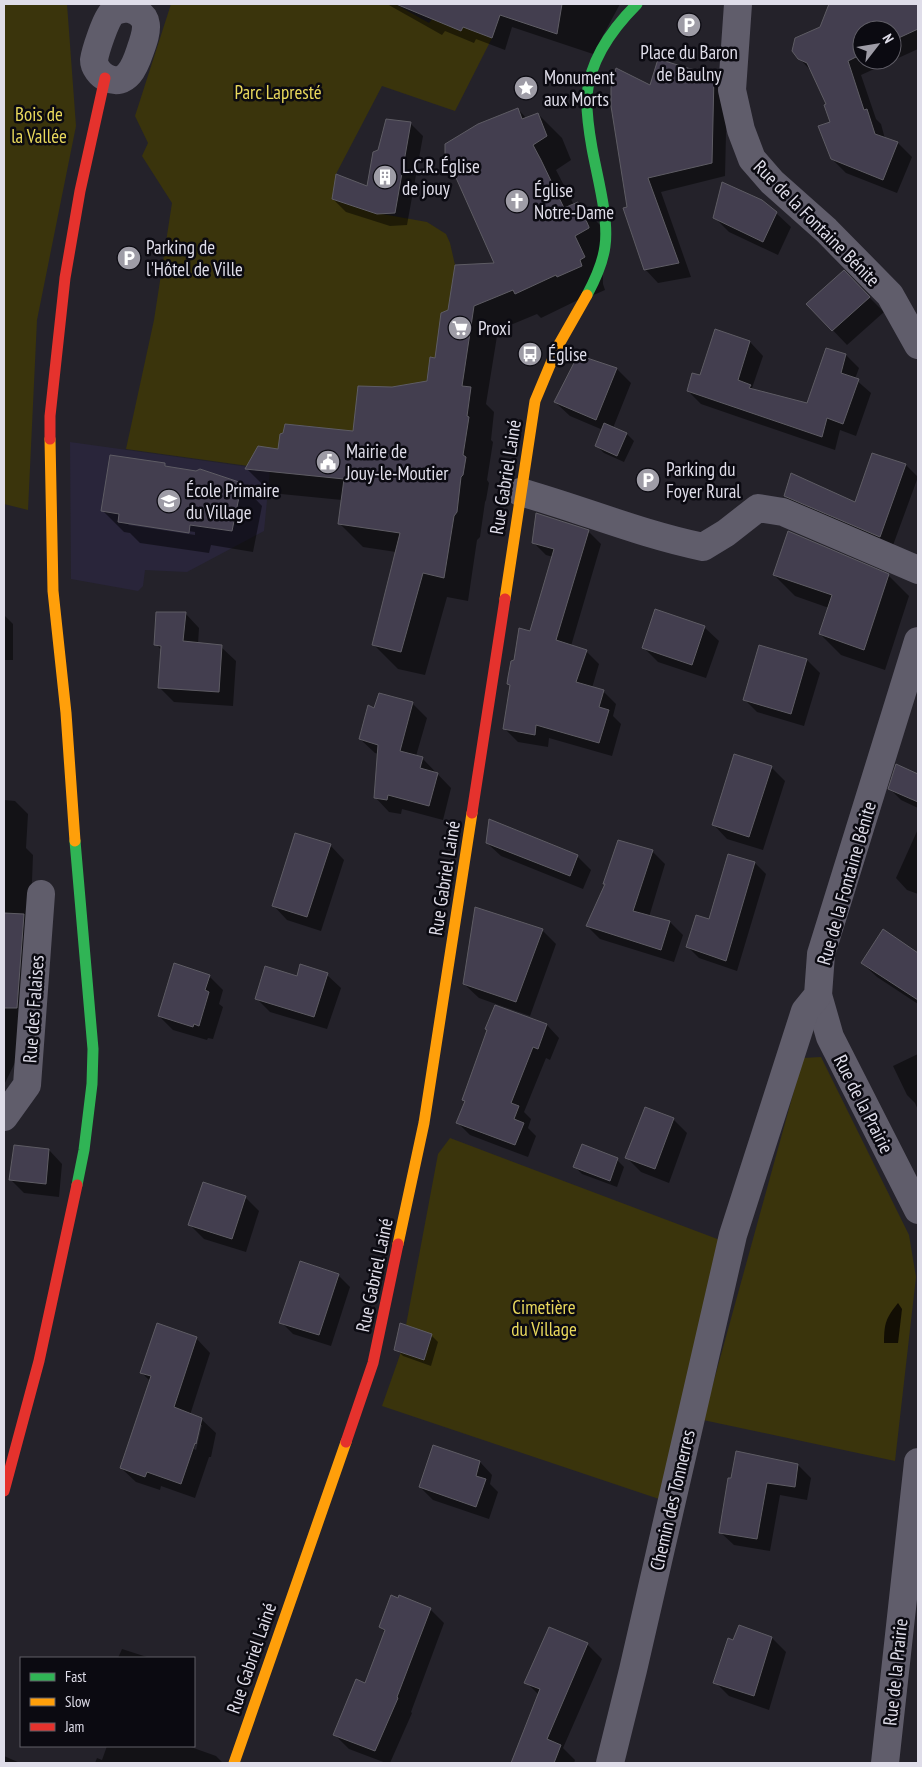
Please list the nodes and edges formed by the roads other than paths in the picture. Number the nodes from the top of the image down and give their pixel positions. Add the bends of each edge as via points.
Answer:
1 (637, 4) edge
2 (738, 4) edge
3 (135, 8) edge
4 (105, 78) junction
5 (918, 345) edge
6 (520, 492) junction
7 (918, 570) edge
8 (918, 641) edge
9 (42, 894) dead end
10 (818, 995) junction
11 (4, 1117) edge
12 (918, 1210) edge
13 (918, 1462) edge
14 (4, 1492) edge
15 (234, 1763) edge
16 (610, 1763) edge
17 (884, 1763) edge

1 - 6 street, Rue Gabriel Lainé via 608,38 591,74 587,111 606,244 599,274 549,362 535,401
2 - 5 street, Rue de la Fontaine Bénite via 732,90 740,130 752,159 890,295
3 - 4 street via 112,13 106,20 94,60 99,73
3 - 4 street via 146,23 147,32 134,67 123,79
4 - 14 street via 65,278 50,416 52,591 66,713 90,1008 92,1084 84,1150 39,1361
6 - 7 street via 667,540 703,547 758,508 782,512
6 - 15 street, Rue Gabriel Lainé via 424,1123 373,1363
8 - 10 street, Rue de la Fontaine Bénite via 821,954
9 - 11 street, Rue des Falaises via 27,1085
10 - 12 street, Rue de la Prairie via 830,1037
10 - 16 street, Chemin des Tonnerres via 805,1011 733,1235
13 - 17 street, Rue de la Prairie

